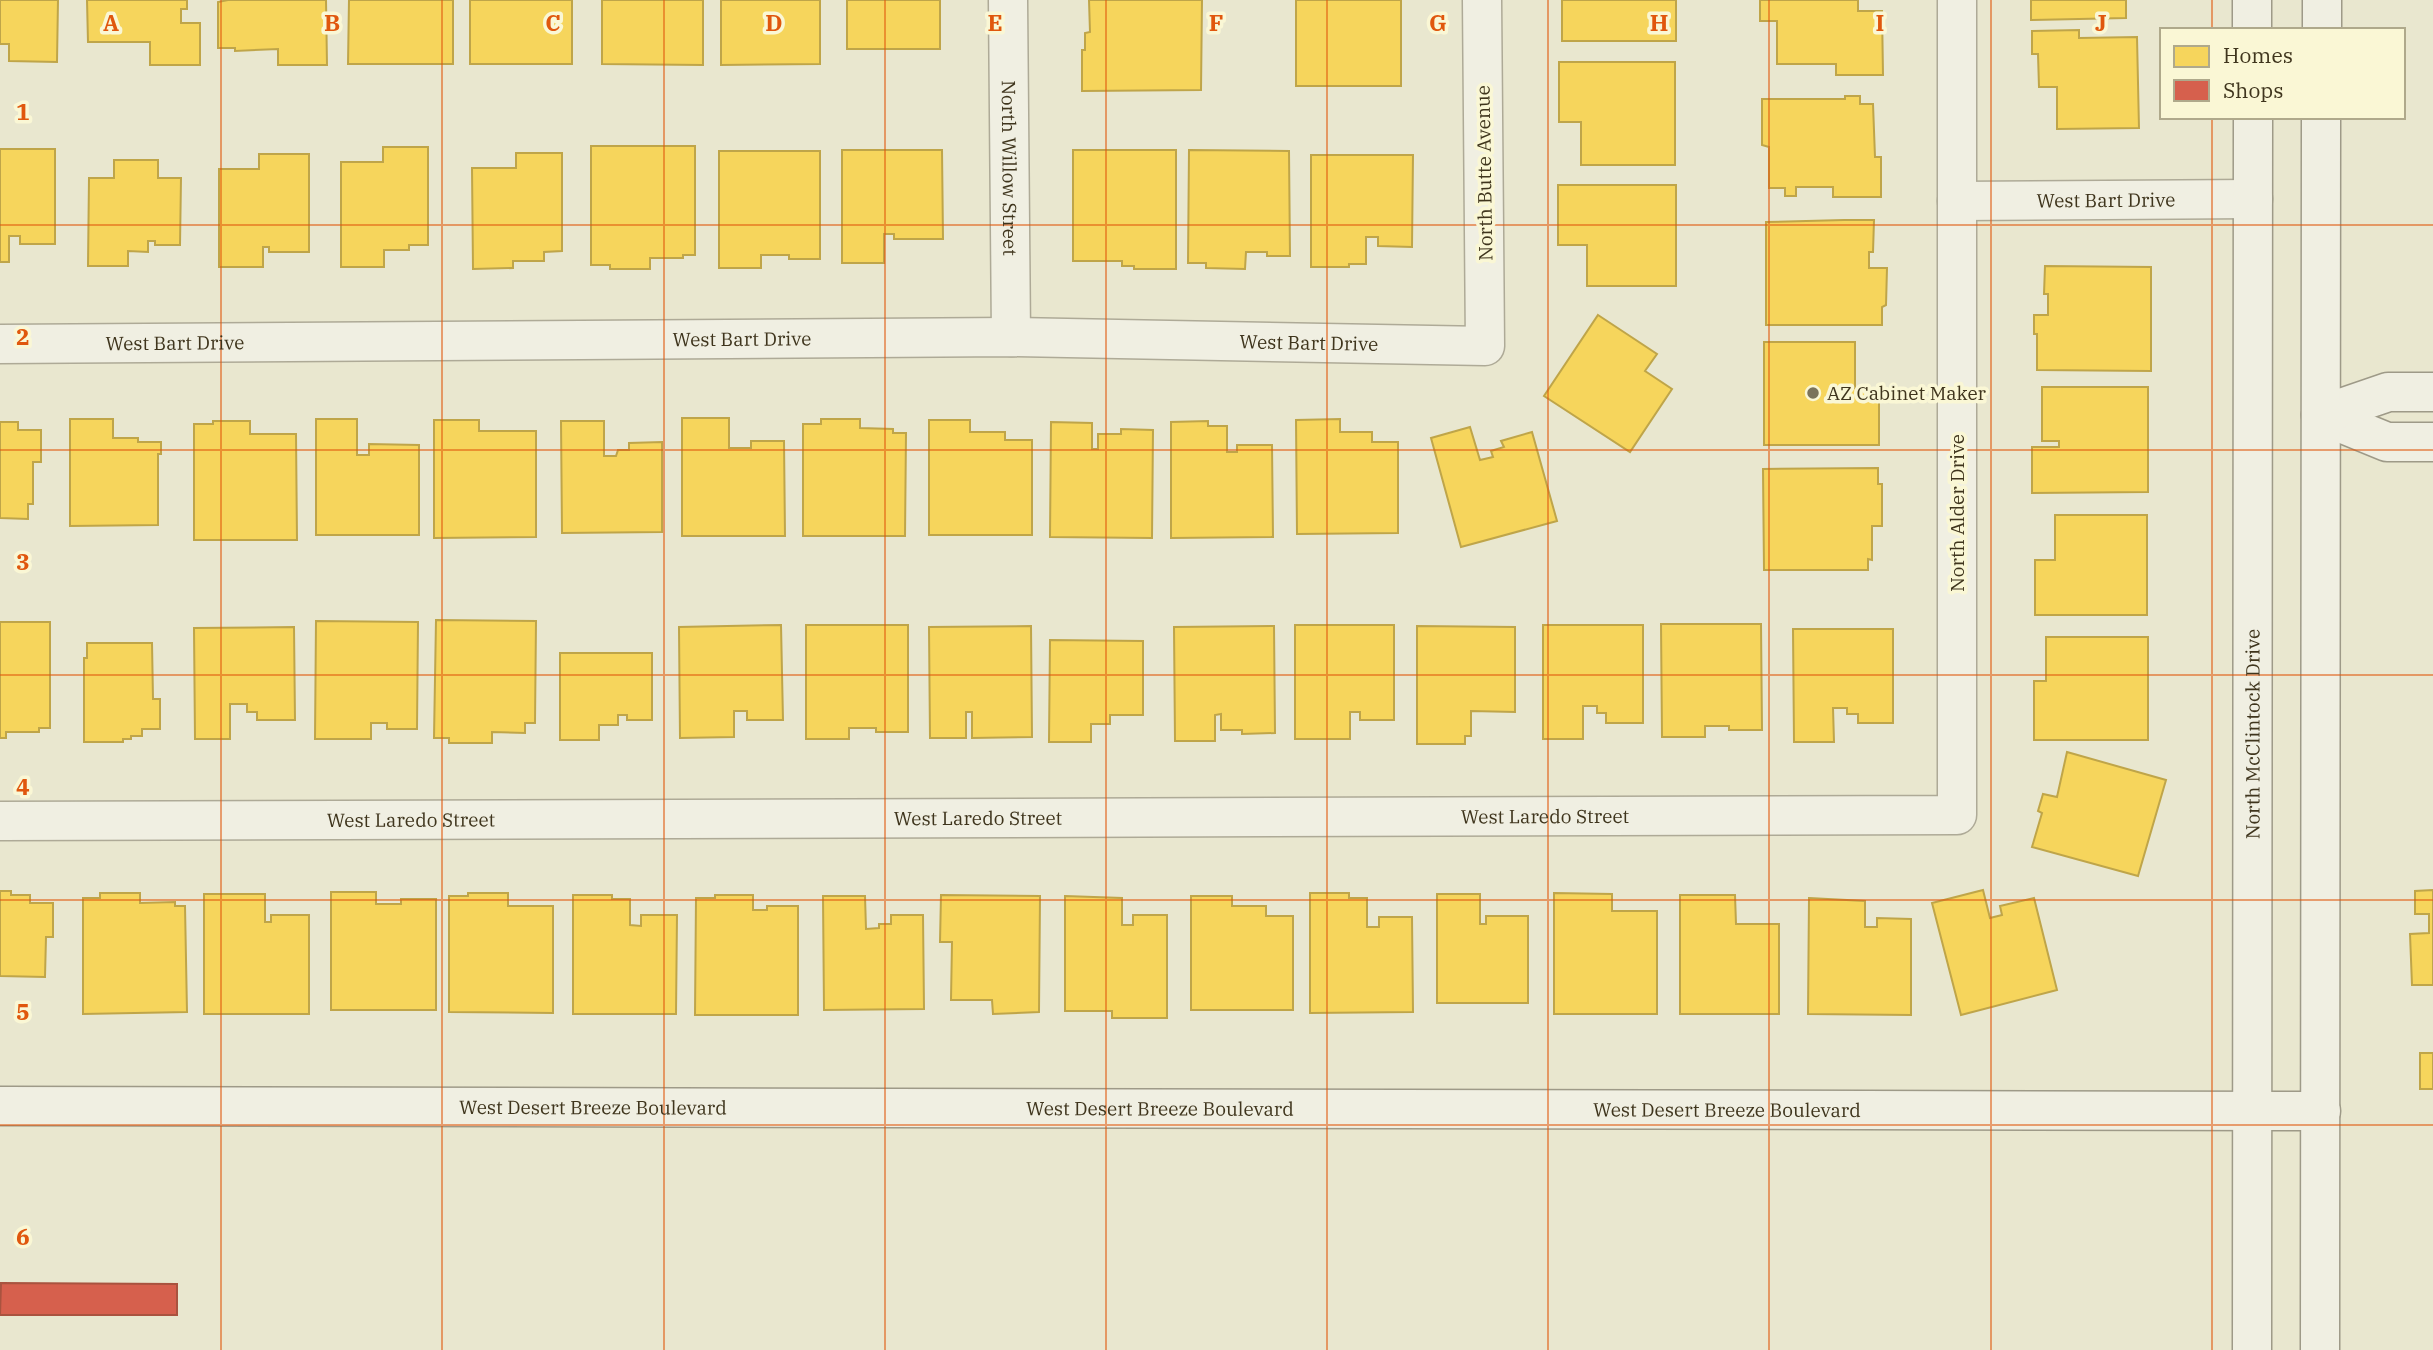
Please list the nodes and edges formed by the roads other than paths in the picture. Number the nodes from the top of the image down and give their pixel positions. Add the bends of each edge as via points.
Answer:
1 (1008, 0) edge
2 (1482, 0) edge
3 (1957, 0) edge
4 (2252, 0) edge
5 (2322, 0) edge
6 (2252, 28) edge
7 (2322, 28) edge
8 (2253, 119) edge
9 (2321, 119) edge
10 (2253, 199) junction
11 (1957, 201) junction
12 (1011, 337) junction
13 (0, 344) edge
14 (1485, 346) joint
15 (2433, 392) edge
16 (2320, 415) junction
17 (2433, 442) edge
18 (1957, 815) joint
19 (0, 821) edge
20 (0, 1106) edge
21 (2250, 1111) junction
22 (2321, 1111) junction
23 (2252, 1350) edge
24 (2320, 1350) edge

1 - 12 street, North Willow Street
2 - 14 street, North Butte Avenue
3 - 11 street, North Alder Drive
4 - 6 street
5 - 7 street
8 - 10 street, North McClintock Drive
9 - 16 street
10 - 11 street, West Bart Drive
10 - 21 street, North McClintock Drive
11 - 18 street, North Alder Drive
12 - 13 street, West Bart Drive
12 - 14 street, West Bart Drive
15 - 16 street via 2389,392
16 - 17 street via 2387,442
16 - 22 street
18 - 19 street, West Laredo Street
20 - 21 street, West Desert Breeze Boulevard
21 - 22 street, West Desert Breeze Boulevard
21 - 23 street, North McClintock Drive
22 - 24 street

